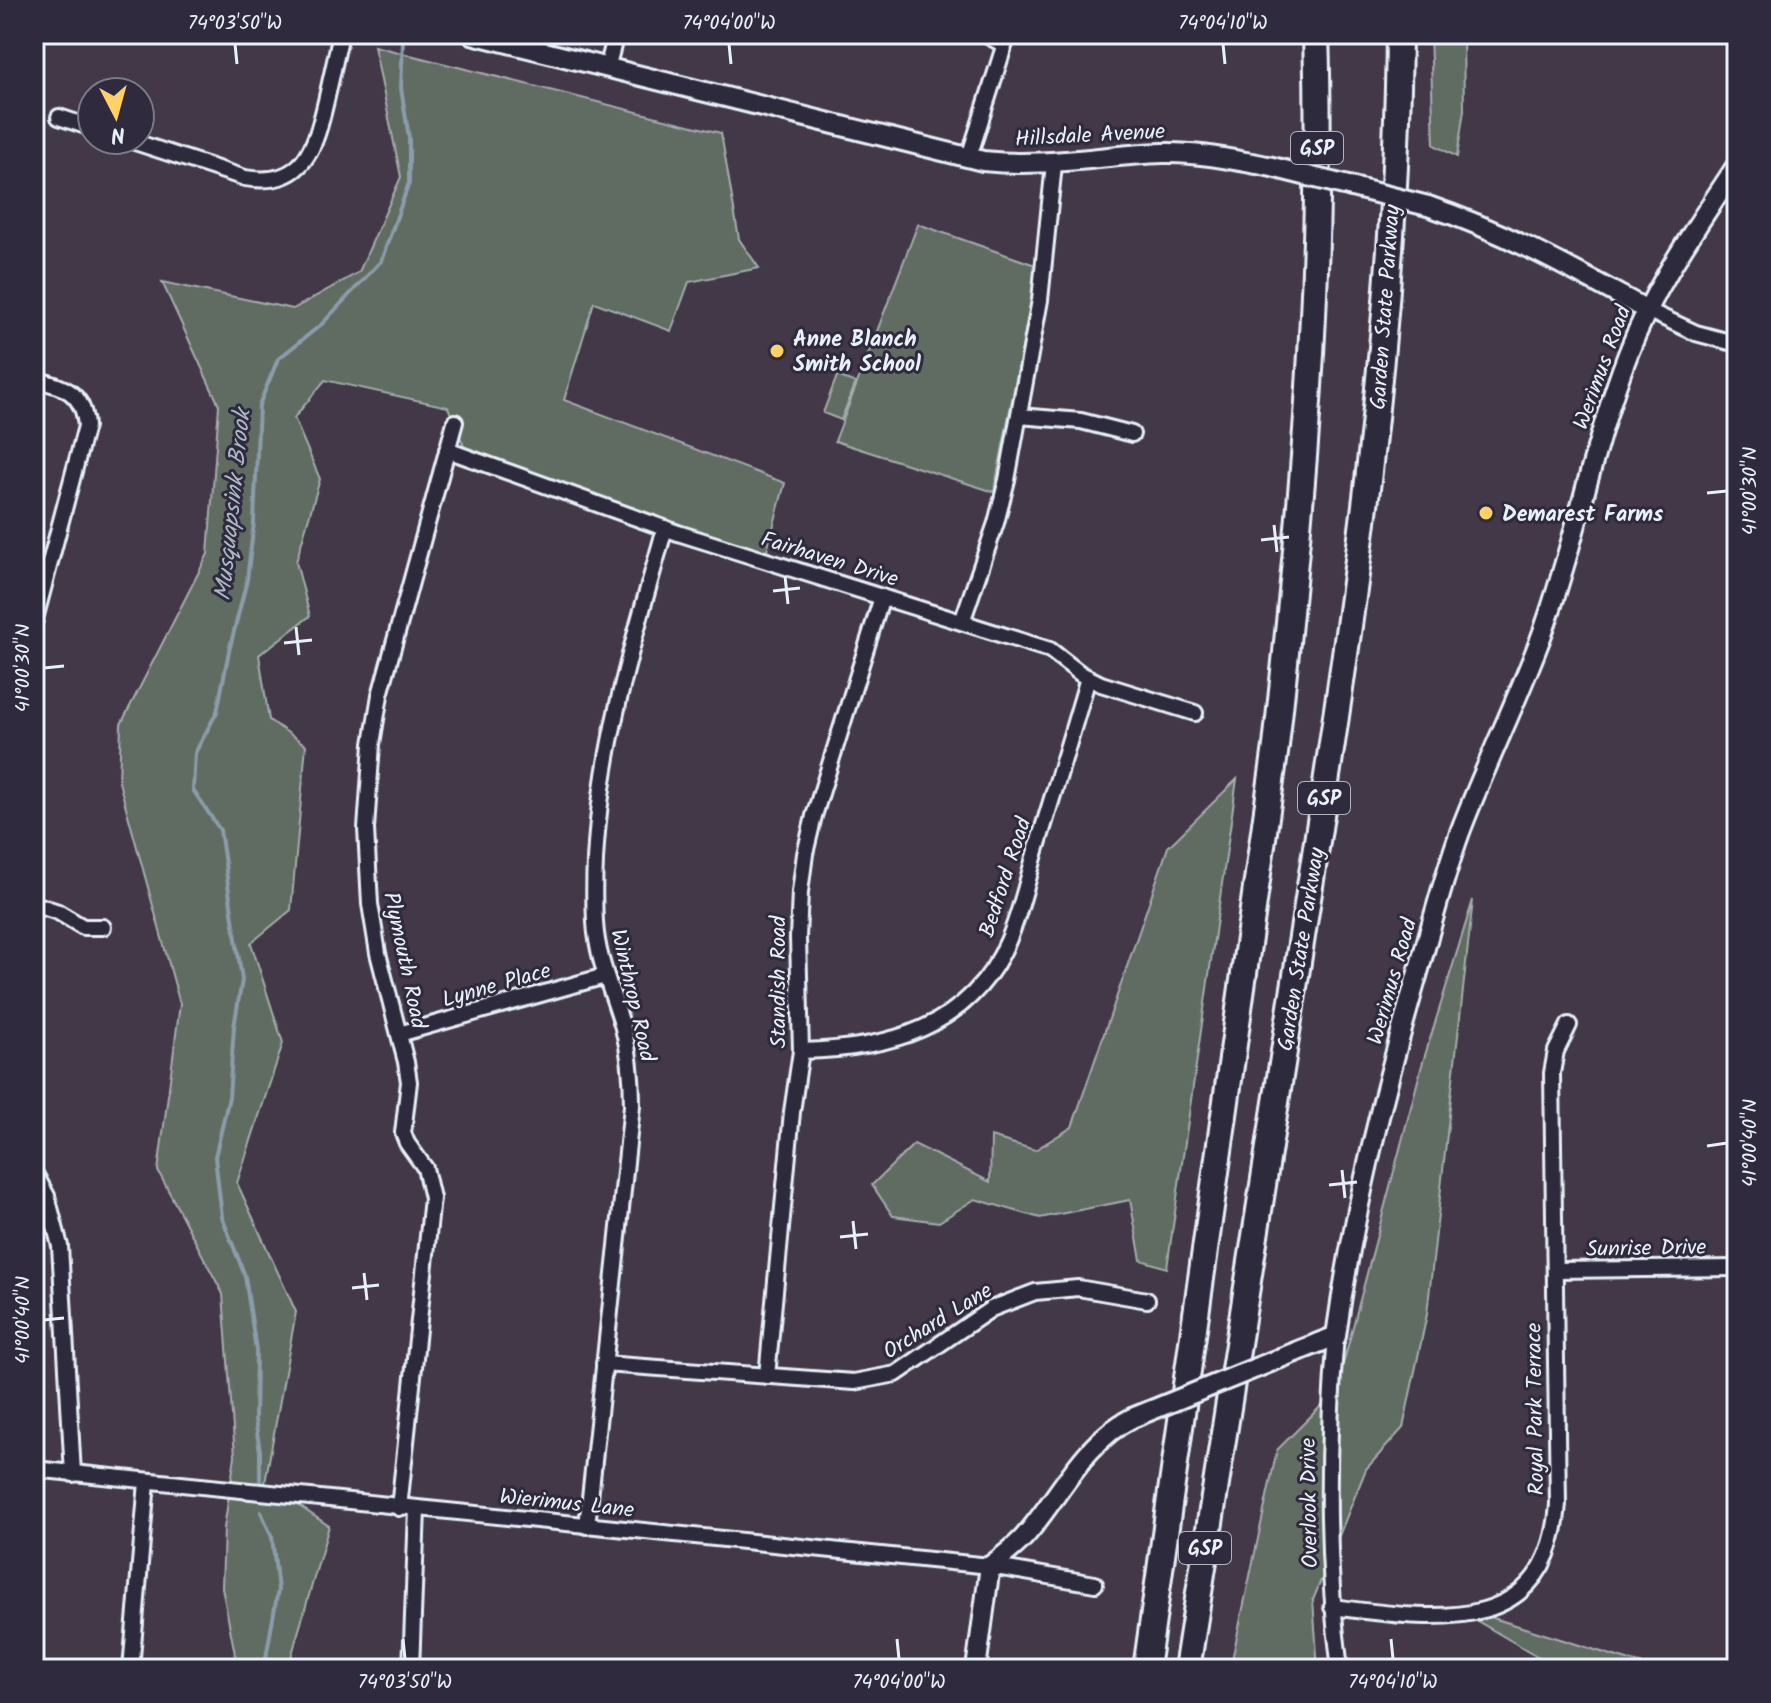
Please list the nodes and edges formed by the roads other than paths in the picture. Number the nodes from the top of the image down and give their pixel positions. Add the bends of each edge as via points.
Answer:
1 (341, 34) edge
2 (472, 34) edge
3 (616, 34) edge
4 (984, 34) edge
5 (1316, 34) edge
6 (1399, 34) edge
7 (1005, 39) edge
8 (607, 69) junction
9 (59, 117) dead end
10 (76, 123) edge
11 (156, 149) edge
12 (969, 157) junction
13 (1054, 164) junction
14 (1737, 165) edge
15 (1647, 310) junction
16 (1737, 344) edge
17 (34, 379) edge
18 (1019, 416) junction
19 (455, 422) dead end
20 (1132, 434) dead end
21 (447, 450) junction
22 (665, 528) junction
23 (882, 597) junction
24 (962, 622) junction
25 (34, 623) edge
26 (1088, 678) junction
27 (1195, 713) dead end
28 (34, 904) edge
29 (103, 927) dead end
30 (605, 976) junction
31 (1569, 1025) dead end
32 (399, 1034) junction
33 (801, 1051) junction
34 (34, 1172) edge
35 (1737, 1268) edge
36 (1555, 1270) junction
37 (1147, 1300) dead end
38 (1336, 1336) junction
39 (604, 1364) junction
40 (767, 1376) junction
41 (34, 1469) edge
42 (73, 1474) junction
43 (147, 1482) junction
44 (399, 1508) junction
45 (417, 1509) junction
46 (587, 1526) junction
47 (990, 1566) junction
48 (1095, 1584) dead end
49 (1332, 1607) junction
50 (131, 1669) edge
51 (411, 1669) edge
52 (976, 1669) edge
53 (1146, 1669) edge
54 (1187, 1669) edge
55 (1340, 1669) edge

1 - 11 street via 316,142 289,173 245,178
2 - 8 main road, Hillsdale Avenue
3 - 8 street
4 - 7 street
5 - 53 highway, GSP via 1312,313 1292,605
6 - 54 highway, Garden State Parkway / GSP via 1388,265 1359,568
7 - 12 street
8 - 12 main road, Hillsdale Avenue
9 - 10 street
12 - 13 main road, Hillsdale Avenue via 1017,165
13 - 15 main road, Hillsdale Avenue, bridge via 1192,153 1268,166 1428,206 1495,231
13 - 18 street via 1044,273
14 - 15 main road, Werimus Road
15 - 16 street via 1696,333
15 - 38 main road, Werimus Road via 1612,395 1559,588 1474,795 1441,891 1372,1140
17 - 25 street via 74,395 86,426
18 - 20 street via 1081,421
18 - 24 street via 996,523
19 - 21 street, Plymouth Road
21 - 22 street, Fairhaven Drive
21 - 32 street, Plymouth Road via 388,660 368,780 370,904
22 - 23 street, Fairhaven Drive
22 - 30 street, Winthrop Road via 603,772 595,901
23 - 24 street, Fairhaven Drive
23 - 33 street, Standish Road via 805,854 798,938
24 - 26 street, Fairhaven Drive via 1050,650
26 - 27 street, Fairhaven Drive
26 - 33 street, Bedford Road via 1010,939 987,979 952,1012 905,1036 845,1050
28 - 29 street via 83,927
30 - 32 street, Lynne Place
30 - 39 street, Winthrop Road via 623,1026 632,1106
31 - 36 street, Royal Park Terrace via 1552,1073
32 - 44 street, Plymouth Road via 409,1082 403,1133 425,1168 432,1198
33 - 40 street, Standish Road
34 - 42 street via 60,1246
35 - 36 street, Sunrise Drive
36 - 49 street, Royal Park Terrace via 1558,1504 1542,1564 1516,1594 1477,1613 1409,1616
37 - 40 street, Orchard Lane via 1078,1288 1035,1292 991,1309 896,1374 854,1382
38 - 47 main road, bridge via 1132,1418 1106,1435 1023,1538
38 - 49 street, Overlook Drive via 1327,1474
39 - 40 street, Orchard Lane
39 - 46 street, Winthrop Road
41 - 42 street, Wierimus Lane
42 - 43 street, Wierimus Lane
43 - 44 street, Wierimus Lane
43 - 50 street
44 - 45 street, Wierimus Lane
45 - 46 street, Wierimus Lane
45 - 51 street
46 - 47 street, Wierimus Lane
47 - 48 street, Wierimus Lane
47 - 52 main road
49 - 55 street, Overlook Drive

